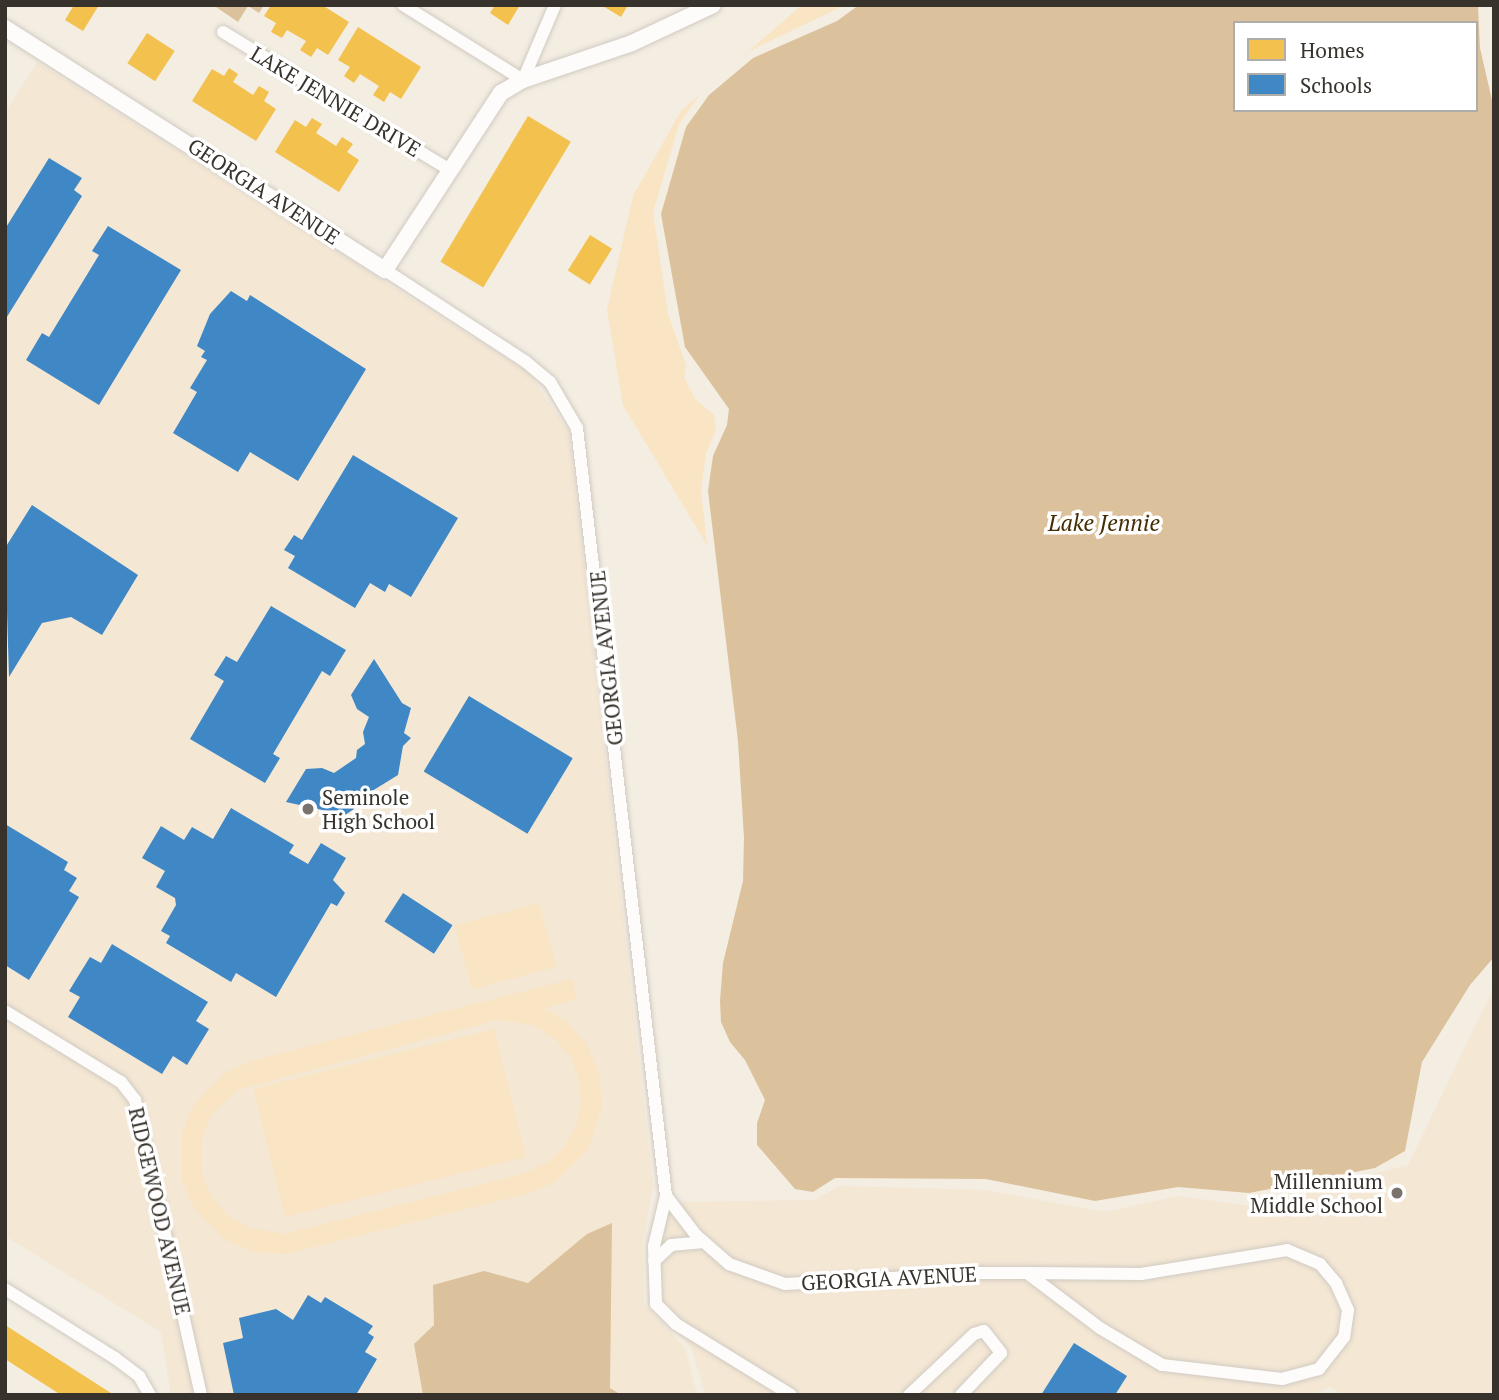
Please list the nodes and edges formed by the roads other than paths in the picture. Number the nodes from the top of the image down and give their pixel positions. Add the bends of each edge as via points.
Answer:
1 (403, 5) edge
2 (555, 5) edge
3 (713, 5) edge
4 (5, 28) edge
5 (223, 32) dead end
6 (523, 80) junction
7 (450, 170) junction
8 (385, 270) junction
9 (5, 1011) edge
10 (666, 1196) junction
11 (704, 1242) junction
12 (654, 1261) junction
13 (1027, 1273) junction
14 (5, 1289) edge
15 (150, 1395) edge
16 (201, 1395) edge
17 (791, 1395) edge
18 (909, 1395) edge
19 (961, 1395) edge

1 - 6 street
2 - 6 street
3 - 6 street via 632,43
4 - 8 street, GEORGIA AVENUE
5 - 7 street, LAKE JENNIE DRIVE
6 - 7 street via 489,106
7 - 8 street
8 - 10 street, GEORGIA AVENUE via 534,369 567,405 578,428
9 - 16 street, RIDGEWOOD AVENUE via 121,1082 135,1100
10 - 11 street, GEORGIA AVENUE
10 - 12 street
11 - 12 street via 670,1245
11 - 13 street, GEORGIA AVENUE via 729,1264 785,1284
12 - 17 street via 656,1304 676,1324
13 - 13 street, GEORGIA AVENUE via 1141,1274 1287,1250 1320,1264 1336,1283 1348,1310 1343,1336 1319,1369 1282,1379 1152,1359 1100,1328
14 - 15 street via 115,1357 139,1376
18 - 19 street via 974,1334 984,1331 1001,1353

